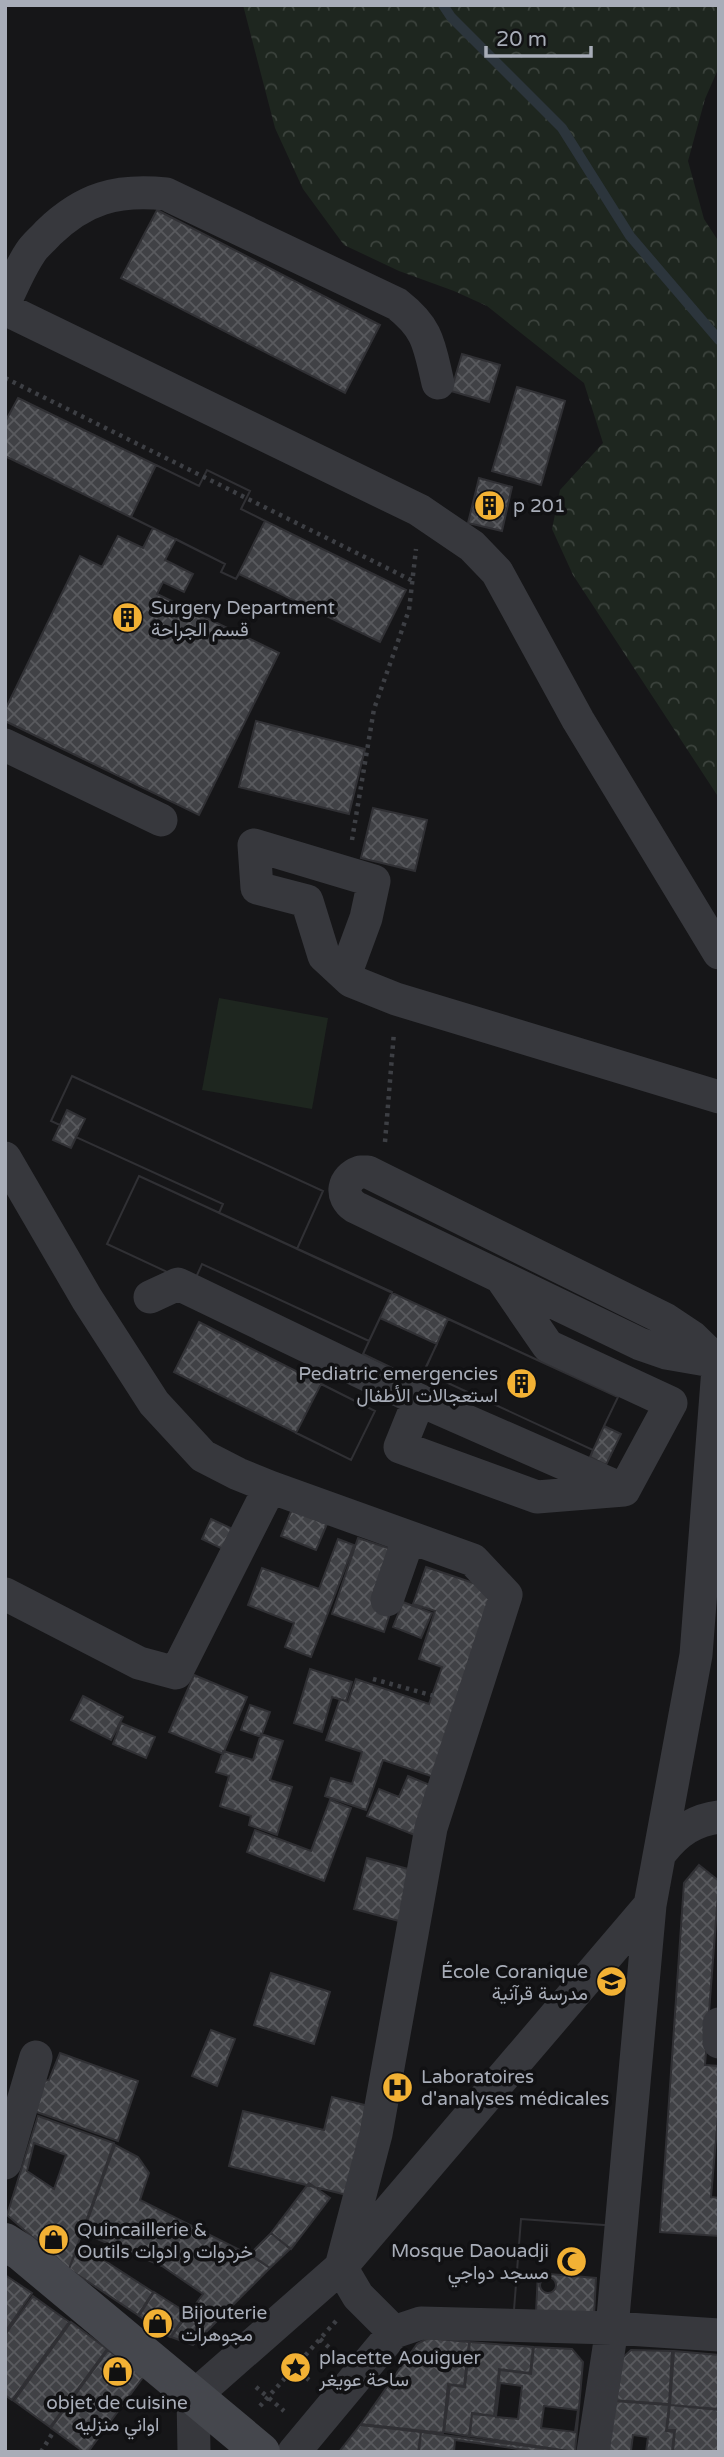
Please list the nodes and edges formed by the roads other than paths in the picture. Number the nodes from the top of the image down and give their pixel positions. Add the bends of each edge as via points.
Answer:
1 (5, 302) edge
2 (5, 309) edge
3 (438, 383) dead end
4 (5, 745) edge
5 (161, 820) dead end
6 (719, 953) edge
7 (345, 975) junction
8 (719, 1097) edge
9 (5, 1158) edge
10 (500, 1278) junction
11 (150, 1297) dead end
12 (719, 1356) edge
13 (718, 1362) edge
14 (419, 1400) junction
15 (270, 1487) junction
16 (624, 1490) junction
17 (409, 1536) junction
18 (5, 1594) edge
19 (387, 1600) dead end
20 (709, 1606) edge
21 (719, 1674) edge
22 (682, 1737) junction
23 (719, 1817) edge
24 (662, 1851) junction
25 (650, 1905) junction
26 (719, 2024) edge
27 (719, 2042) edge
28 (36, 2057) dead end
29 (5, 2163) edge
30 (5, 2242) edge
31 (341, 2267) junction
32 (612, 2328) junction
33 (394, 2332) junction
34 (719, 2335) edge
35 (193, 2397) junction
36 (249, 2442) edge
37 (194, 2452) edge
38 (294, 2452) edge
39 (593, 2452) edge

1 - 3 street via 31,250 65,217 107,196 138,191 166,194 397,304 420,324
2 - 6 street via 419,509 472,546 497,572 578,720
4 - 5 street
7 - 7 street via 324,956 307,901 257,888 254,845 374,881
7 - 8 street via 397,999
9 - 15 street via 154,1403 203,1456
10 - 13 street via 640,1344
10 - 13 street via 355,1207 346,1198 345,1184 353,1174 364,1172 382,1179 679,1326
10 - 16 street via 548,1346 671,1403
11 - 14 street via 178,1284
12 - 13 street
13 - 20 street
14 - 16 street
14 - 16 street via 400,1447 537,1497
15 - 17 street
15 - 18 street via 176,1673 139,1663
17 - 19 street
17 - 31 street via 473,1560 506,1595 431,1828 376,2134
20 - 22 street
21 - 22 street via 698,1698
22 - 24 street
23 - 24 street via 685,1828
24 - 25 street
25 - 31 street
25 - 32 street
26 - 27 street
28 - 29 street
30 - 35 main road
31 - 33 street via 358,2296
31 - 35 street
32 - 33 street via 421,2323
32 - 34 street
32 - 39 street
33 - 38 street
35 - 36 main road
35 - 37 street

